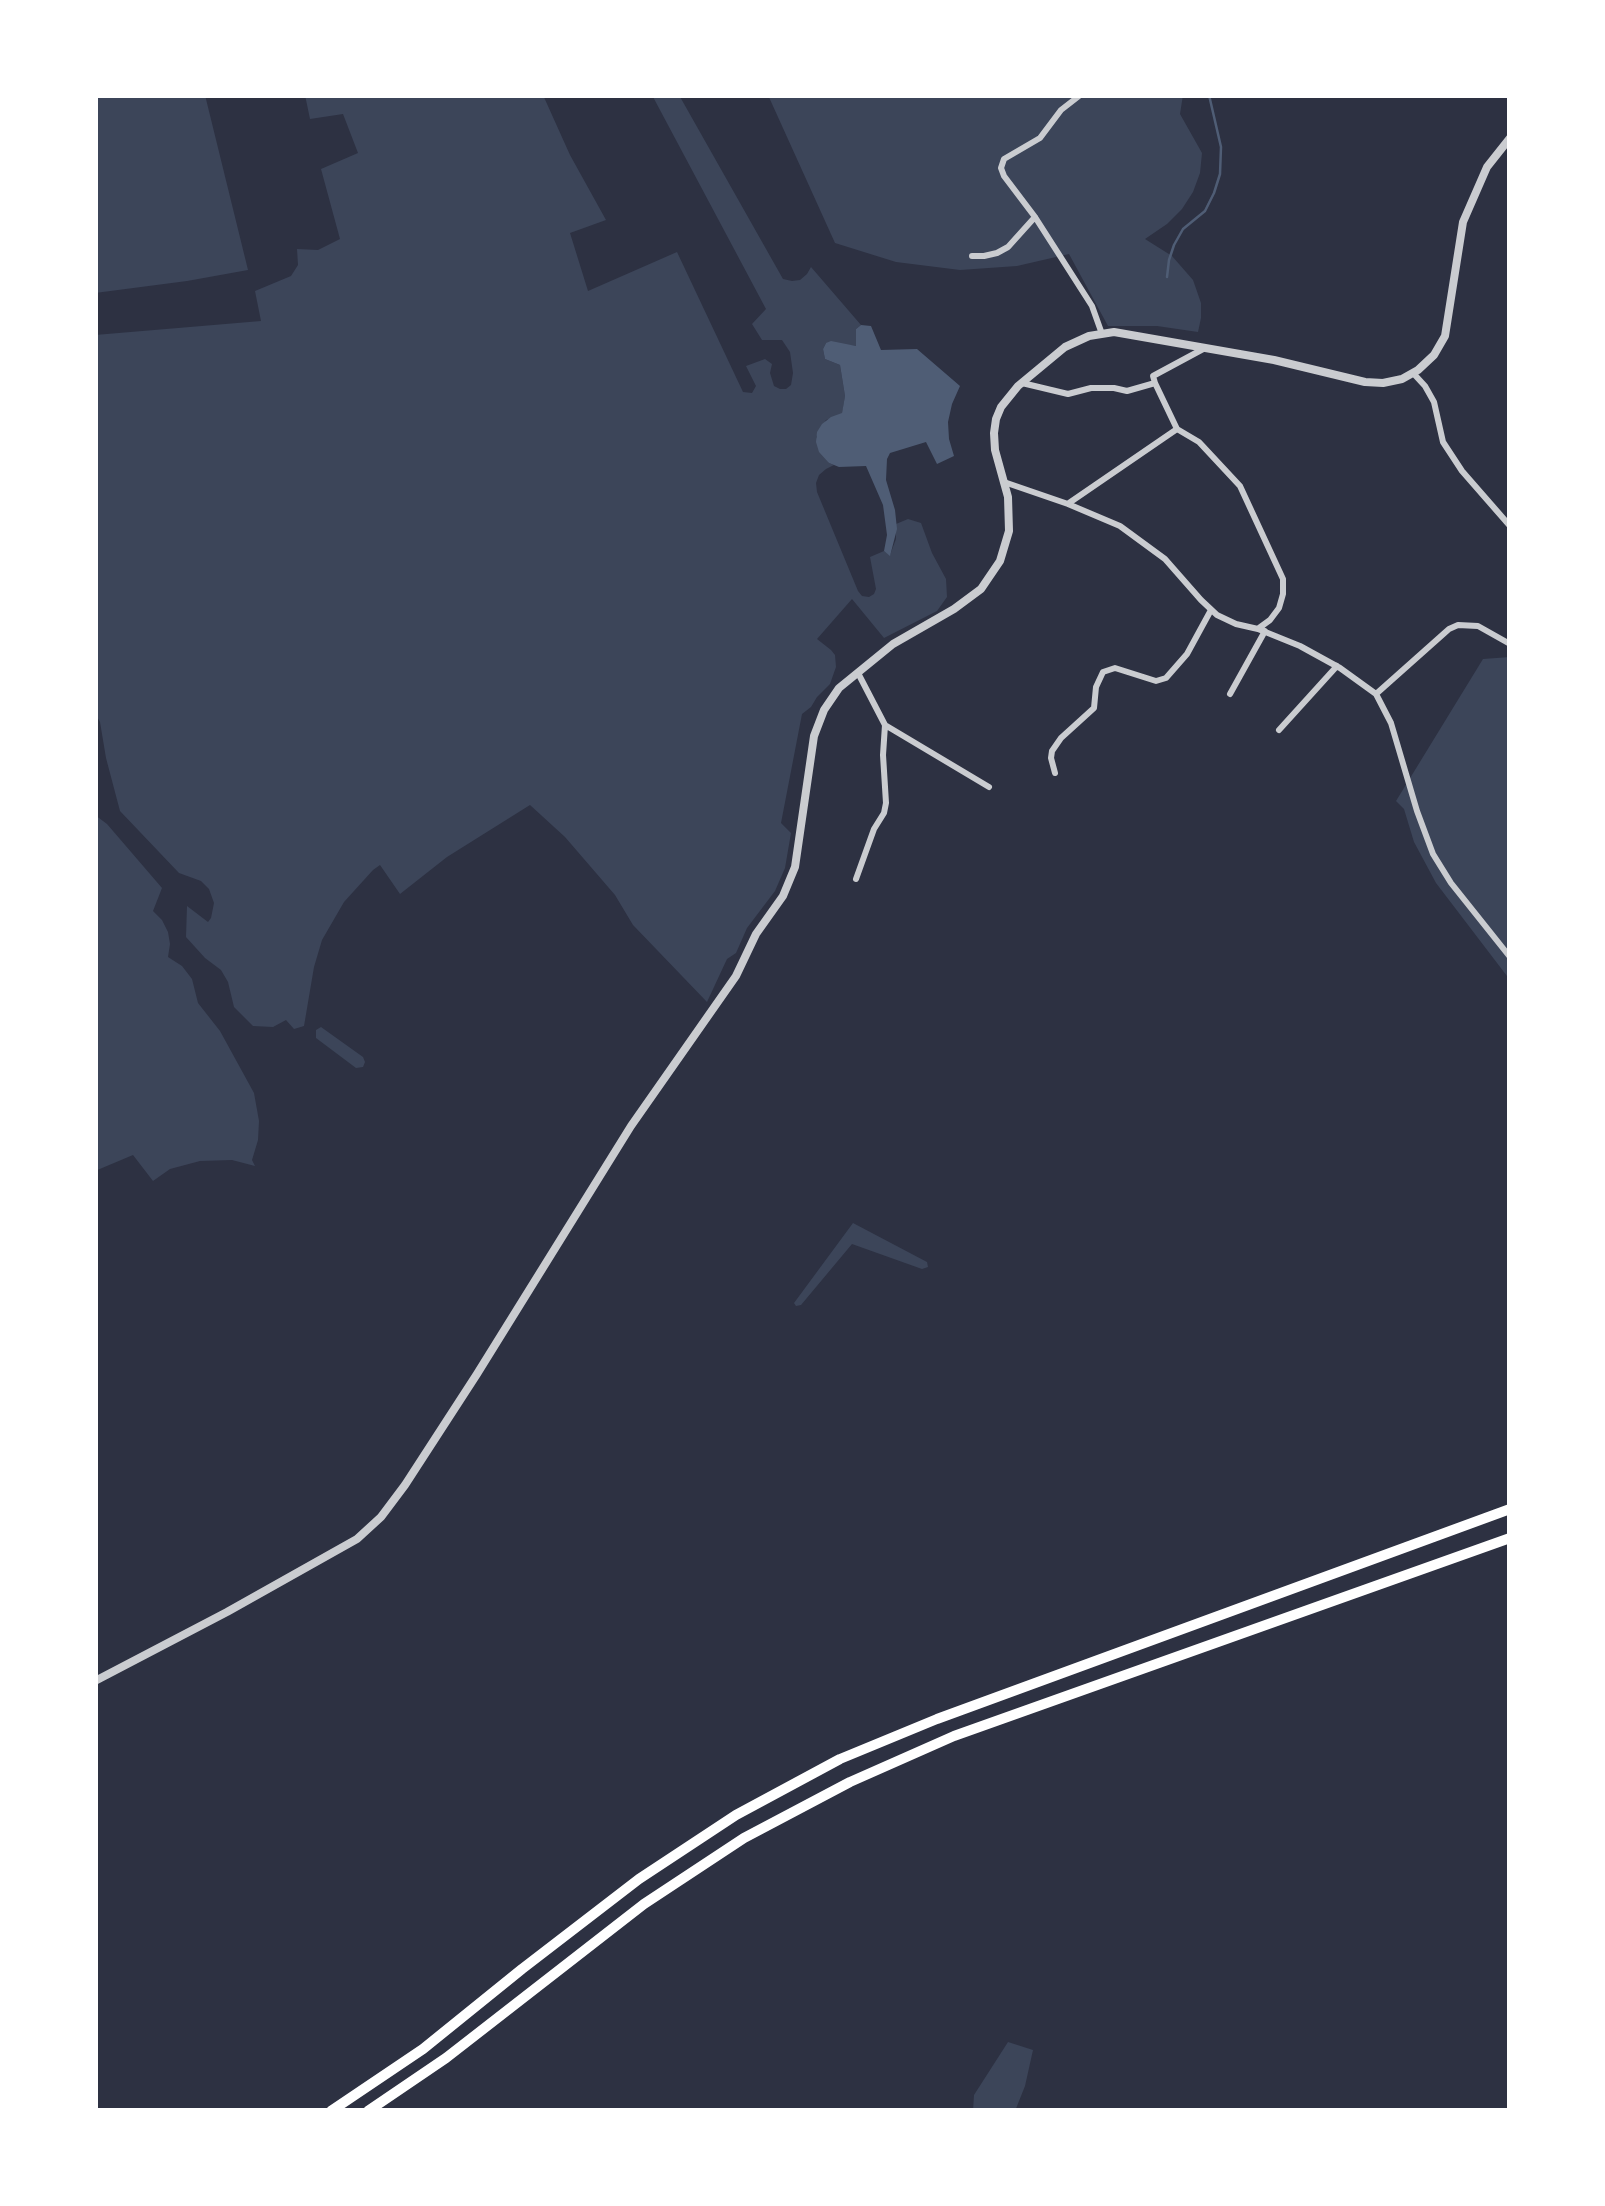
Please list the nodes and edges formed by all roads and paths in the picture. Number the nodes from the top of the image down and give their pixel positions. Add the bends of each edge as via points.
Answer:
1 (1079, 96) edge
2 (1510, 138) edge
3 (1035, 217) junction
4 (972, 256) dead end
5 (1102, 334) junction
6 (1206, 348) junction
7 (1413, 373) junction
8 (1022, 383) junction
9 (1155, 383) junction
10 (1178, 430) junction
11 (1004, 482) junction
12 (1068, 504) junction
13 (1510, 526) edge
14 (1211, 610) junction
15 (1261, 630) junction
16 (1510, 644) edge
17 (1336, 666) junction
18 (858, 673) junction
19 (1230, 694) dead end
20 (1376, 694) junction
21 (885, 726) junction
22 (1279, 730) dead end
23 (1055, 773) dead end
24 (990, 787) dead end
25 (856, 879) dead end
26 (1510, 957) edge
27 (1510, 1509) edge
28 (1510, 1538) edge
29 (95, 1681) edge
30 (331, 2111) edge
31 (368, 2111) edge

1 - 3 street via 1040,138 1002,163 1004,176
2 - 7 street via 1487,167 1463,222 1446,336
3 - 4 street via 1008,247
3 - 5 street via 1092,306
5 - 6 street
5 - 8 street via 1065,346
6 - 7 street via 1365,382
6 - 9 street via 1153,376
7 - 13 street via 1434,402 1444,442 1462,471
8 - 9 street via 1068,394
8 - 11 street via 996,420 994,450
9 - 10 street
10 - 12 street
10 - 15 street via 1199,442 1240,486 1283,579 1279,608
11 - 12 street
11 - 18 street via 1009,531 980,589
12 - 14 street via 1120,526 1166,559
14 - 15 street
14 - 23 street via 1166,678 1115,668 1103,672 1094,708 1052,751
15 - 17 street
15 - 19 street
16 - 20 street via 1478,626 1458,625
17 - 20 street
17 - 22 street
18 - 21 street
18 - 29 street via 839,688 814,736 796,867 783,896 381,1517 357,1539
20 - 26 street via 1433,854
21 - 24 street
21 - 25 street via 884,813
27 - 30 highway via 840,1758 638,1879 423,2049
28 - 31 highway via 954,1736 850,1782 744,1838 644,1904

